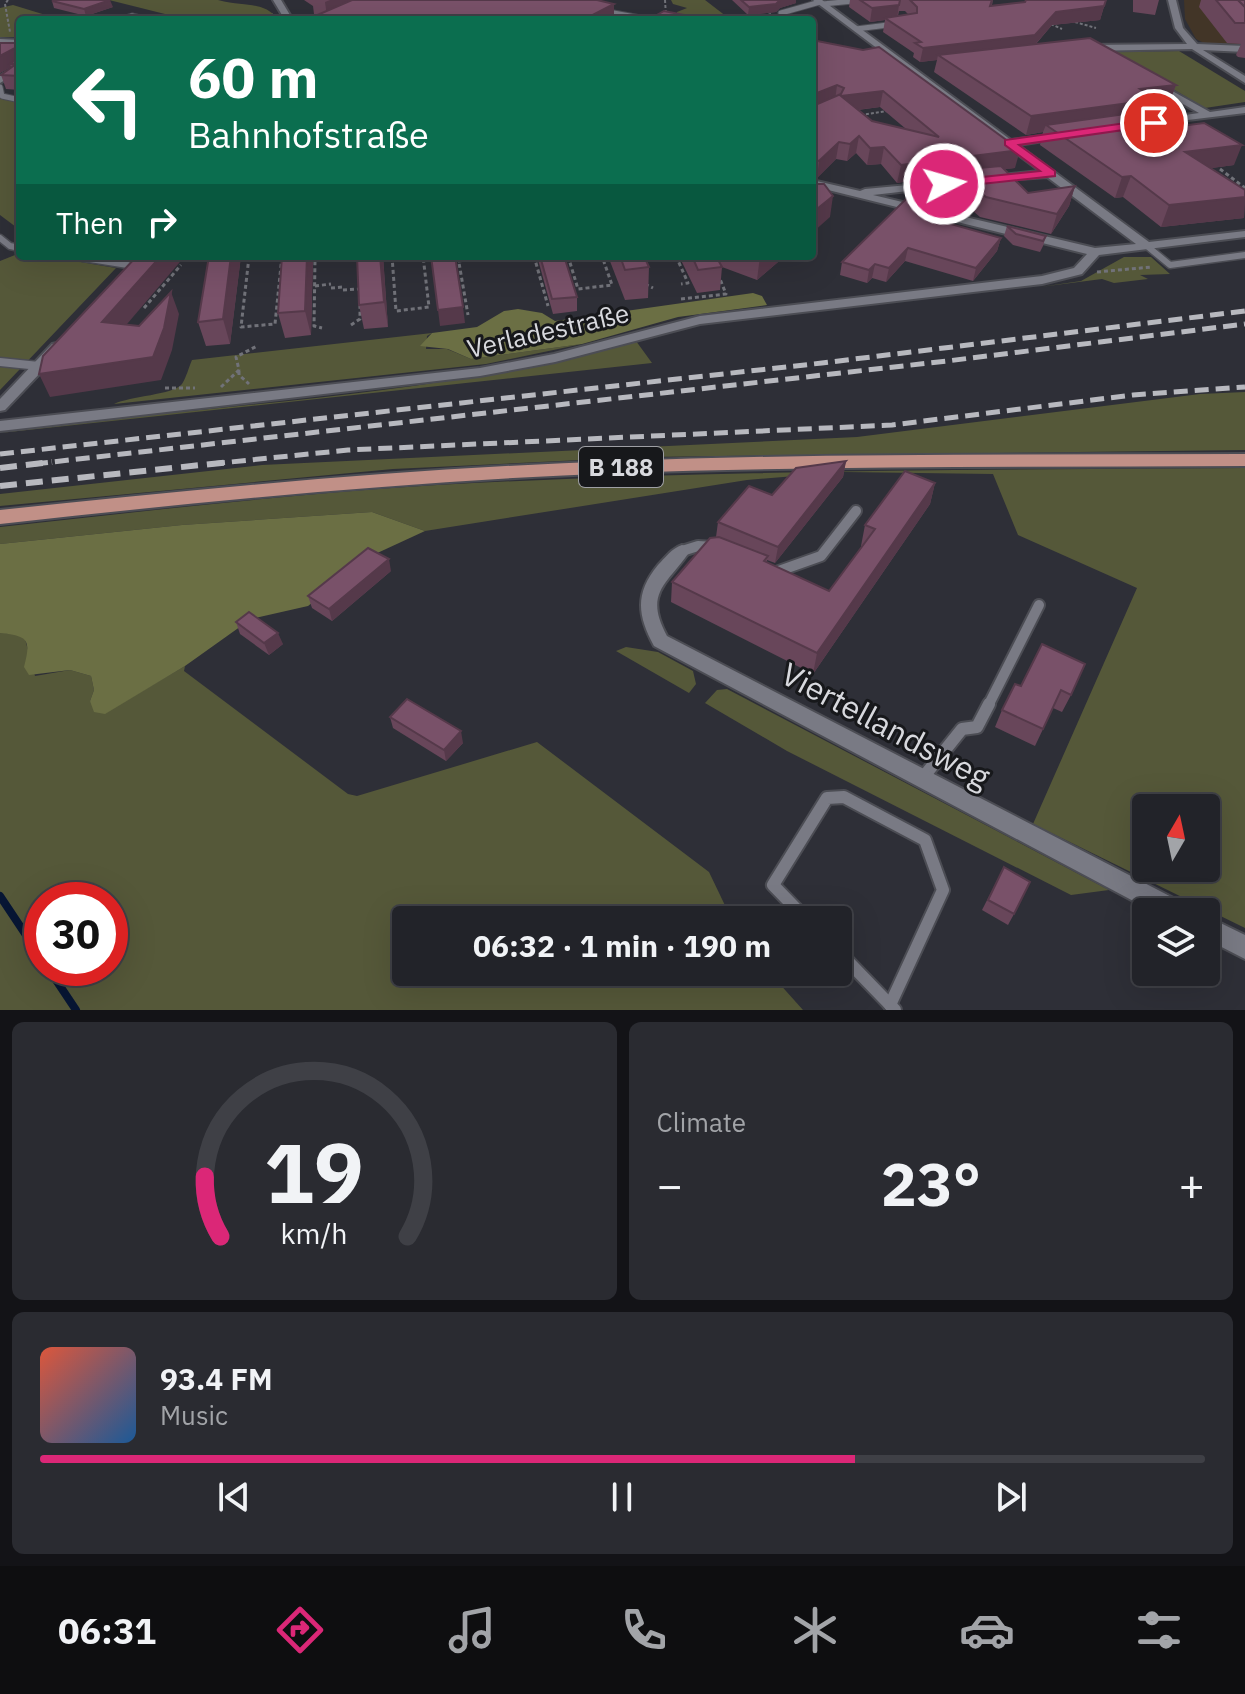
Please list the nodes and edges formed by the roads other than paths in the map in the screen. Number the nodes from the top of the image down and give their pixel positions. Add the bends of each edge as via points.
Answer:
1 (863, 0) edge
2 (1172, 0) edge
3 (820, 2) edge
4 (594, 9) edge
5 (781, 13) edge
6 (630, 16) edge
7 (910, 23) edge
8 (856, 29) junction
9 (1193, 47) junction
10 (1092, 48) junction
11 (1245, 49) edge
12 (1070, 50) edge
13 (891, 55) junction
14 (1106, 56) edge
15 (877, 57) edge
16 (925, 67) dead end
17 (911, 69) junction
18 (1145, 79) edge
19 (1245, 80) edge
20 (0, 87) edge
21 (16, 99) edge
22 (1245, 110) edge
23 (1208, 115) junction
24 (1140, 125) edge
25 (1068, 135) edge
26 (1009, 143) junction
27 (1051, 173) junction
28 (975, 181) edge
29 (816, 184) edge
30 (944, 184) edge
31 (853, 193) junction
32 (816, 197) edge
33 (1245, 234) edge
34 (1147, 246) junction
35 (1095, 252) junction
36 (1245, 255) edge
37 (140, 260) edge
38 (124, 277) edge
39 (71, 333) edge
40 (0, 362) edge
41 (39, 366) junction
42 (0, 407) edge
43 (0, 426) edge
44 (1245, 460) edge
45 (856, 511) dead end
46 (0, 517) edge
47 (682, 551) joint
48 (728, 552) edge
49 (765, 568) edge
50 (1039, 605) dead end
51 (921, 780) junction
52 (1150, 898) edge
53 (793, 906) edge
54 (1220, 934) edge
55 (1245, 947) edge
56 (852, 966) edge
57 (893, 1008) edge

1 - 3 lane
2 - 9 street via 1175,25
3 - 5 lane
3 - 8 street
4 - 6 lane
7 - 8 lane
8 - 13 street
9 - 10 street
9 - 11 street
9 - 19 street
10 - 12 street
10 - 14 street
13 - 15 street
13 - 17 street
16 - 17 street
17 - 26 street
18 - 23 street
20 - 21 lane via 2,96
22 - 23 street
23 - 24 street
25 - 26 street
26 - 27 street
27 - 28 street
27 - 34 street
29 - 31 street
30 - 31 street
31 - 32 street
31 - 35 street
33 - 34 street
34 - 35 street
34 - 36 lane via 1170,265
35 - 43 street, Verladestraße via 1078,271 1042,280 700,320 480,372
37 - 38 street
39 - 41 street
40 - 41 lane
41 - 42 street
44 - 46 main road, B 188 via 618,467 306,487
45 - 49 lane via 821,556 778,573
47 - 48 lane via 698,546
47 - 51 street, Viertellandsweg via 650,589 646,605 660,641
50 - 51 lane via 977,727 962,729
51 - 52 street, Viertellandsweg
53 - 57 lane via 773,885 827,798 844,797 925,840 943,890
54 - 55 street
56 - 57 lane

